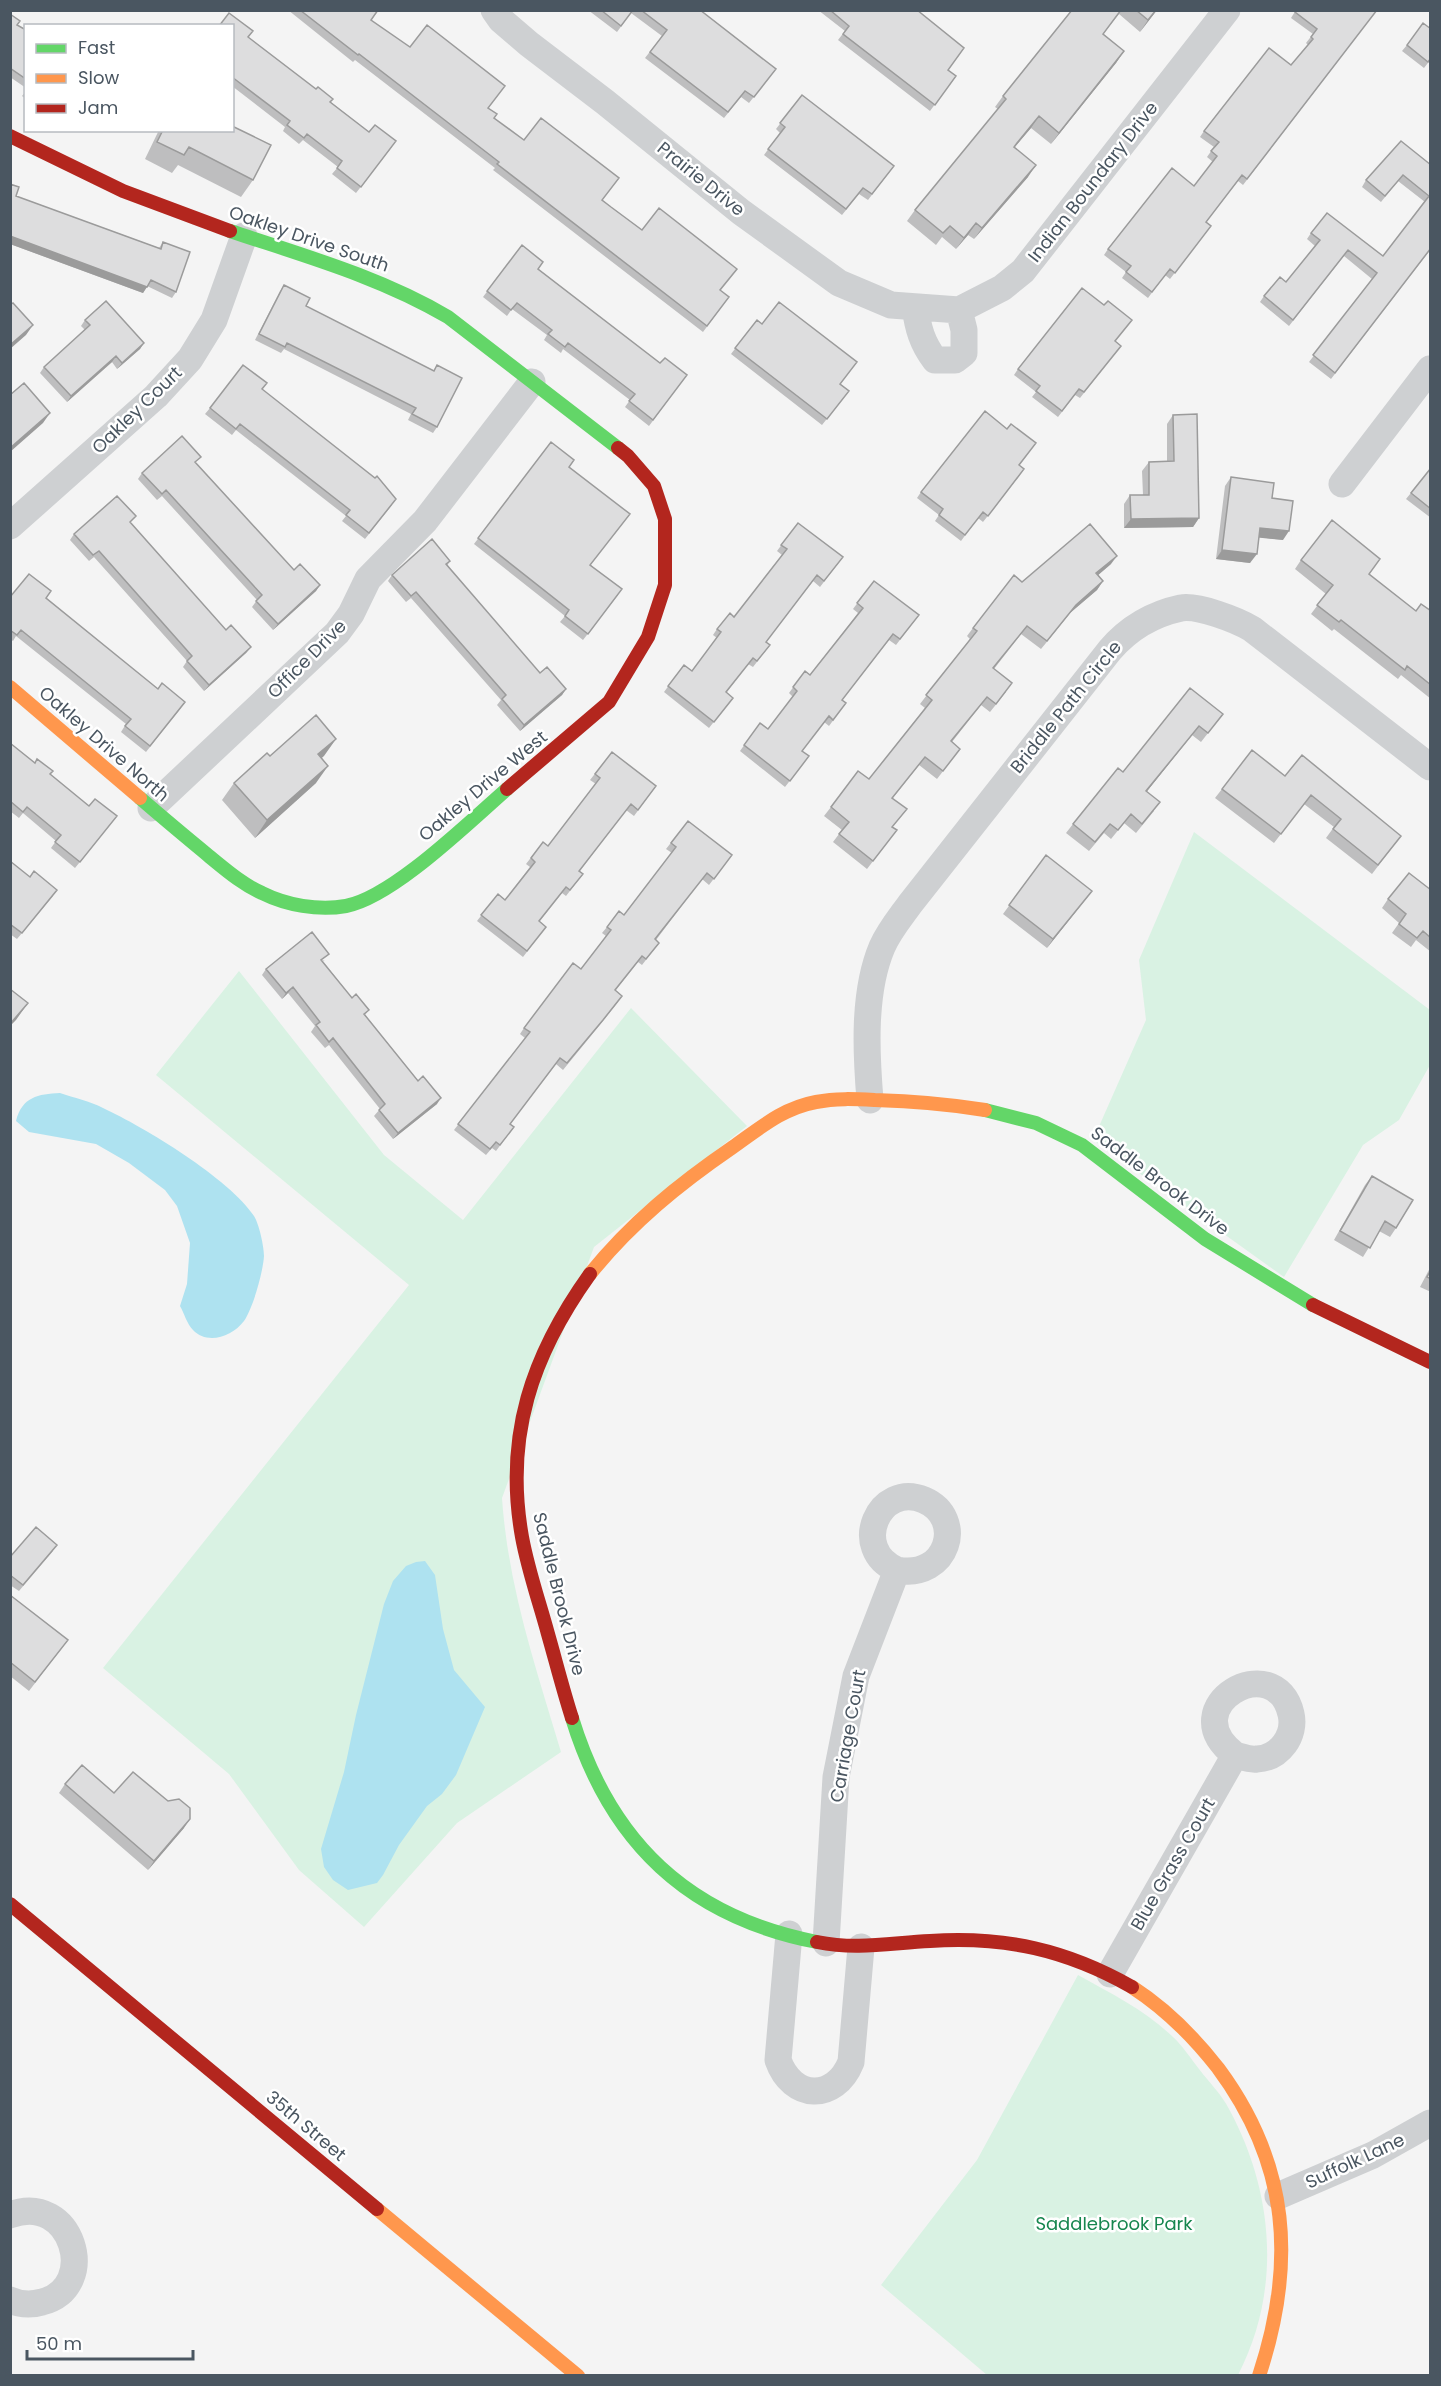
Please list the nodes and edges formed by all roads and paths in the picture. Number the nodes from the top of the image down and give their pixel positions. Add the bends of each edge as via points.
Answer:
1 (494, 10) edge
2 (1227, 10) edge
3 (10, 136) edge
4 (244, 236) junction
5 (922, 308) junction
6 (959, 310) junction
7 (1431, 369) edge
8 (532, 382) junction
9 (1342, 484) dead end
10 (654, 486) joint
11 (10, 526) edge
12 (10, 687) edge
13 (1431, 767) edge
14 (151, 808) junction
15 (173, 827) joint
16 (870, 1100) junction
17 (1431, 1362) edge
18 (897, 1570) dead end
19 (1235, 1755) dead end
20 (10, 1904) edge
21 (789, 1934) junction
22 (826, 1943) junction
23 (861, 1947) junction
24 (1110, 1974) junction
25 (1431, 2123) edge
26 (1278, 2196) junction
27 (10, 2215) edge
28 (12, 2305) edge
29 (578, 2376) edge
30 (1259, 2376) edge

1 - 5 street, Prairie Drive via 529,44 741,212 839,283 879,302
2 - 6 street, Indian Boundary Drive via 1023,271 1002,288
3 - 4 street, Oakley Drive South via 111,186
4 - 8 street, Oakley Drive South via 356,272 418,298
4 - 11 street, Oakley Court via 214,320 190,359 156,396
5 - 6 street, Indian Boundary Drive
5 - 6 street via 919,330 924,346 935,360 955,360 964,353
7 - 9 street
8 - 10 street, Oakley Drive South via 628,456
8 - 14 street, Office Drive via 425,521 368,579 338,633
10 - 15 street, Oakley Drive West via 665,519 666,585 648,637 609,702 402,877 374,895 346,906 290,903 261,893 236,878
12 - 14 street, Oakley Drive North
13 - 16 street, Briddle Path Circle via 1236,620 1183,608 1131,628 888,935 872,979 867,1057
14 - 15 street, Oakley Drive North
16 - 17 street, Saddle Brook Drive via 934,1102 982,1109 1075,1141 1216,1246 1342,1321
16 - 21 street, Saddle Brook Drive via 818,1101 776,1115 697,1172 627,1231 580,1286 550,1339 528,1390 519,1457 518,1511 528,1565 579,1738 600,1790 619,1821 658,1866 690,1893 733,1917
18 - 22 street, Carriage Court via 856,1676 838,1766
19 - 24 street, Blue Grass Court
20 - 29 street, 35th Street
21 - 22 street, Saddle Brook Drive
21 - 23 street via 778,2060 790,2082 814,2091 838,2083 851,2062
22 - 23 street, Saddle Brook Drive
23 - 24 street, Saddle Brook Drive via 964,1940 1007,1942 1053,1951
24 - 26 street, Saddle Brook Drive via 1140,1989 1168,2011 1212,2059 1263,2142
25 - 26 street, Suffolk Lane via 1373,2155
26 - 30 street, Saddle Brook Drive via 1282,2283 1274,2330
27 - 28 street via 35,2211 49,2216 62,2225 75,2252 69,2281 59,2293 32,2305

